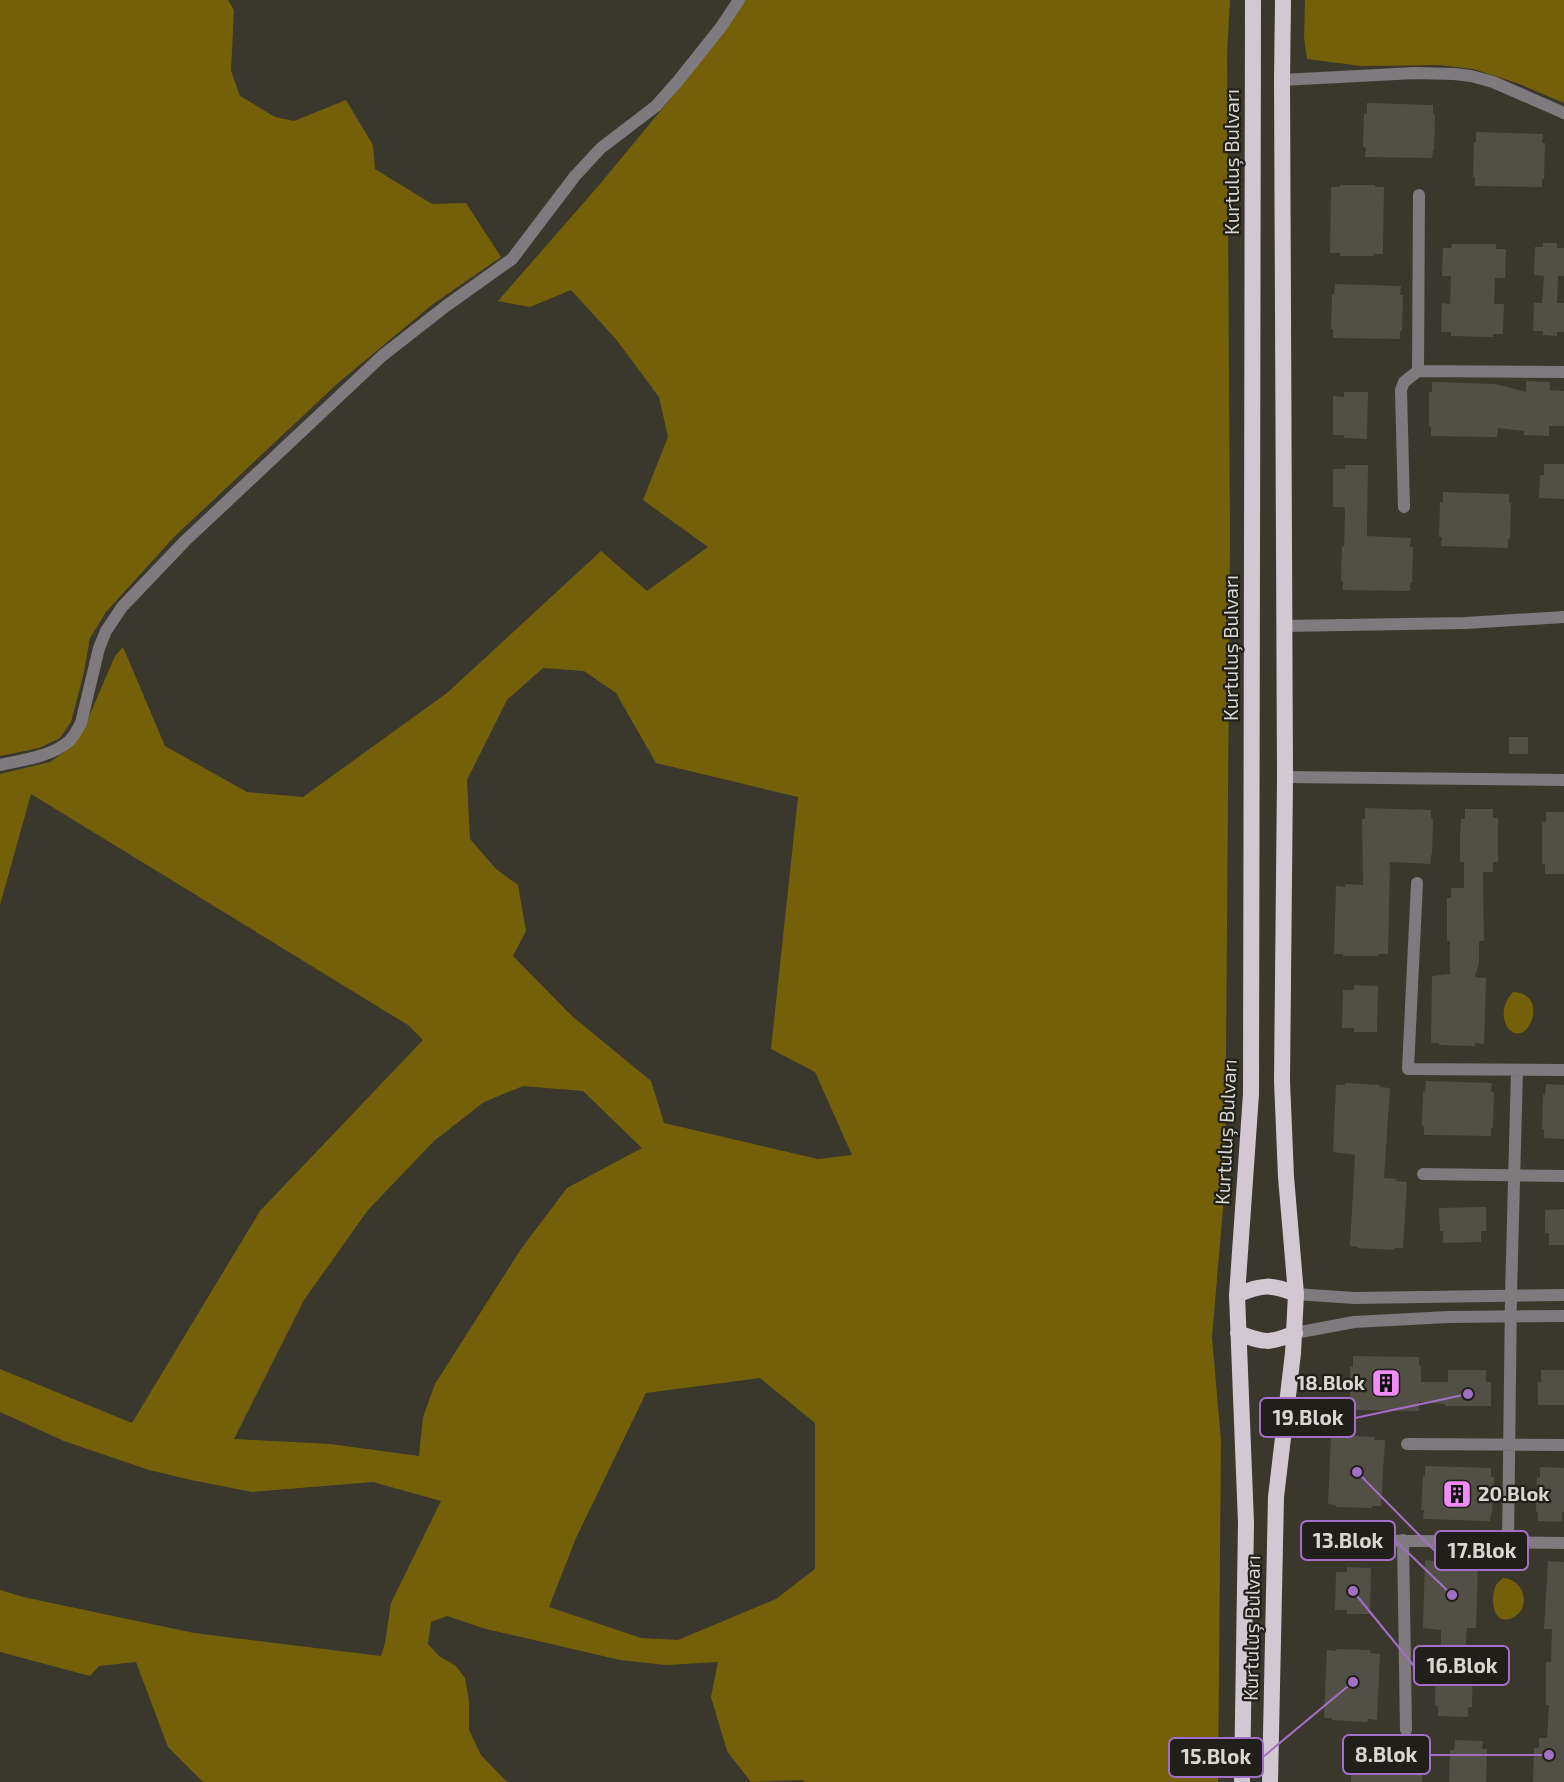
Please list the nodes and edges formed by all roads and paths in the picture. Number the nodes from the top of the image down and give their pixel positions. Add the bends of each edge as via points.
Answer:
1 (739, 0) edge
2 (1253, 0) edge
3 (1283, 0) edge
4 (1282, 80) junction
5 (1564, 113) edge
6 (1419, 195) dead end
7 (1418, 371) junction
8 (1564, 372) edge
9 (1404, 507) dead end
10 (1564, 616) edge
11 (1284, 626) junction
12 (0, 765) edge
13 (1286, 777) junction
14 (1564, 780) edge
15 (1417, 883) dead end
16 (1517, 1070) junction
17 (1564, 1071) edge
18 (1423, 1174) dead end
19 (1515, 1176) junction
20 (1564, 1176) edge
21 (1296, 1294) junction
22 (1237, 1295) junction
23 (1511, 1295) junction
24 (1564, 1295) edge
25 (1511, 1316) junction
26 (1564, 1316) edge
27 (1238, 1333) junction
28 (1295, 1333) junction
29 (1508, 1443) junction
30 (1407, 1444) dead end
31 (1564, 1444) edge
32 (1350, 1539) dead end
33 (1403, 1540) junction
34 (1508, 1543) junction
35 (1564, 1543) edge
36 (1406, 1730) dead end
37 (1242, 1782) edge
38 (1270, 1782) edge

1 - 12 street via 678,81 656,106 594,155 512,259 382,356 185,541 122,607 99,648 81,723 68,742 37,757
2 - 22 highway, Kurtuluş Bulvarı via 1251,1048
3 - 4 highway
4 - 5 street via 1454,74 1493,82
4 - 11 highway
6 - 7 street
7 - 8 street
7 - 9 street via 1404,382 1401,390
10 - 11 street via 1466,623
11 - 13 highway
13 - 14 street
13 - 21 highway via 1282,1081
15 - 16 street via 1408,1069
16 - 17 street
16 - 19 street
18 - 19 street
19 - 20 street
19 - 23 street
21 - 22 highway via 1272,1286
21 - 23 street via 1354,1298
21 - 28 highway
22 - 27 highway
23 - 24 street
23 - 25 street
25 - 26 street
25 - 28 street via 1354,1322
25 - 29 street
27 - 28 highway via 1263,1342
27 - 37 highway, Kurtuluş Bulvarı via 1246,1523
28 - 38 highway, Kurtuluş Bulvarı via 1276,1497
29 - 30 street
29 - 31 street
29 - 34 street
32 - 33 street
33 - 34 street
33 - 36 street
34 - 35 street

